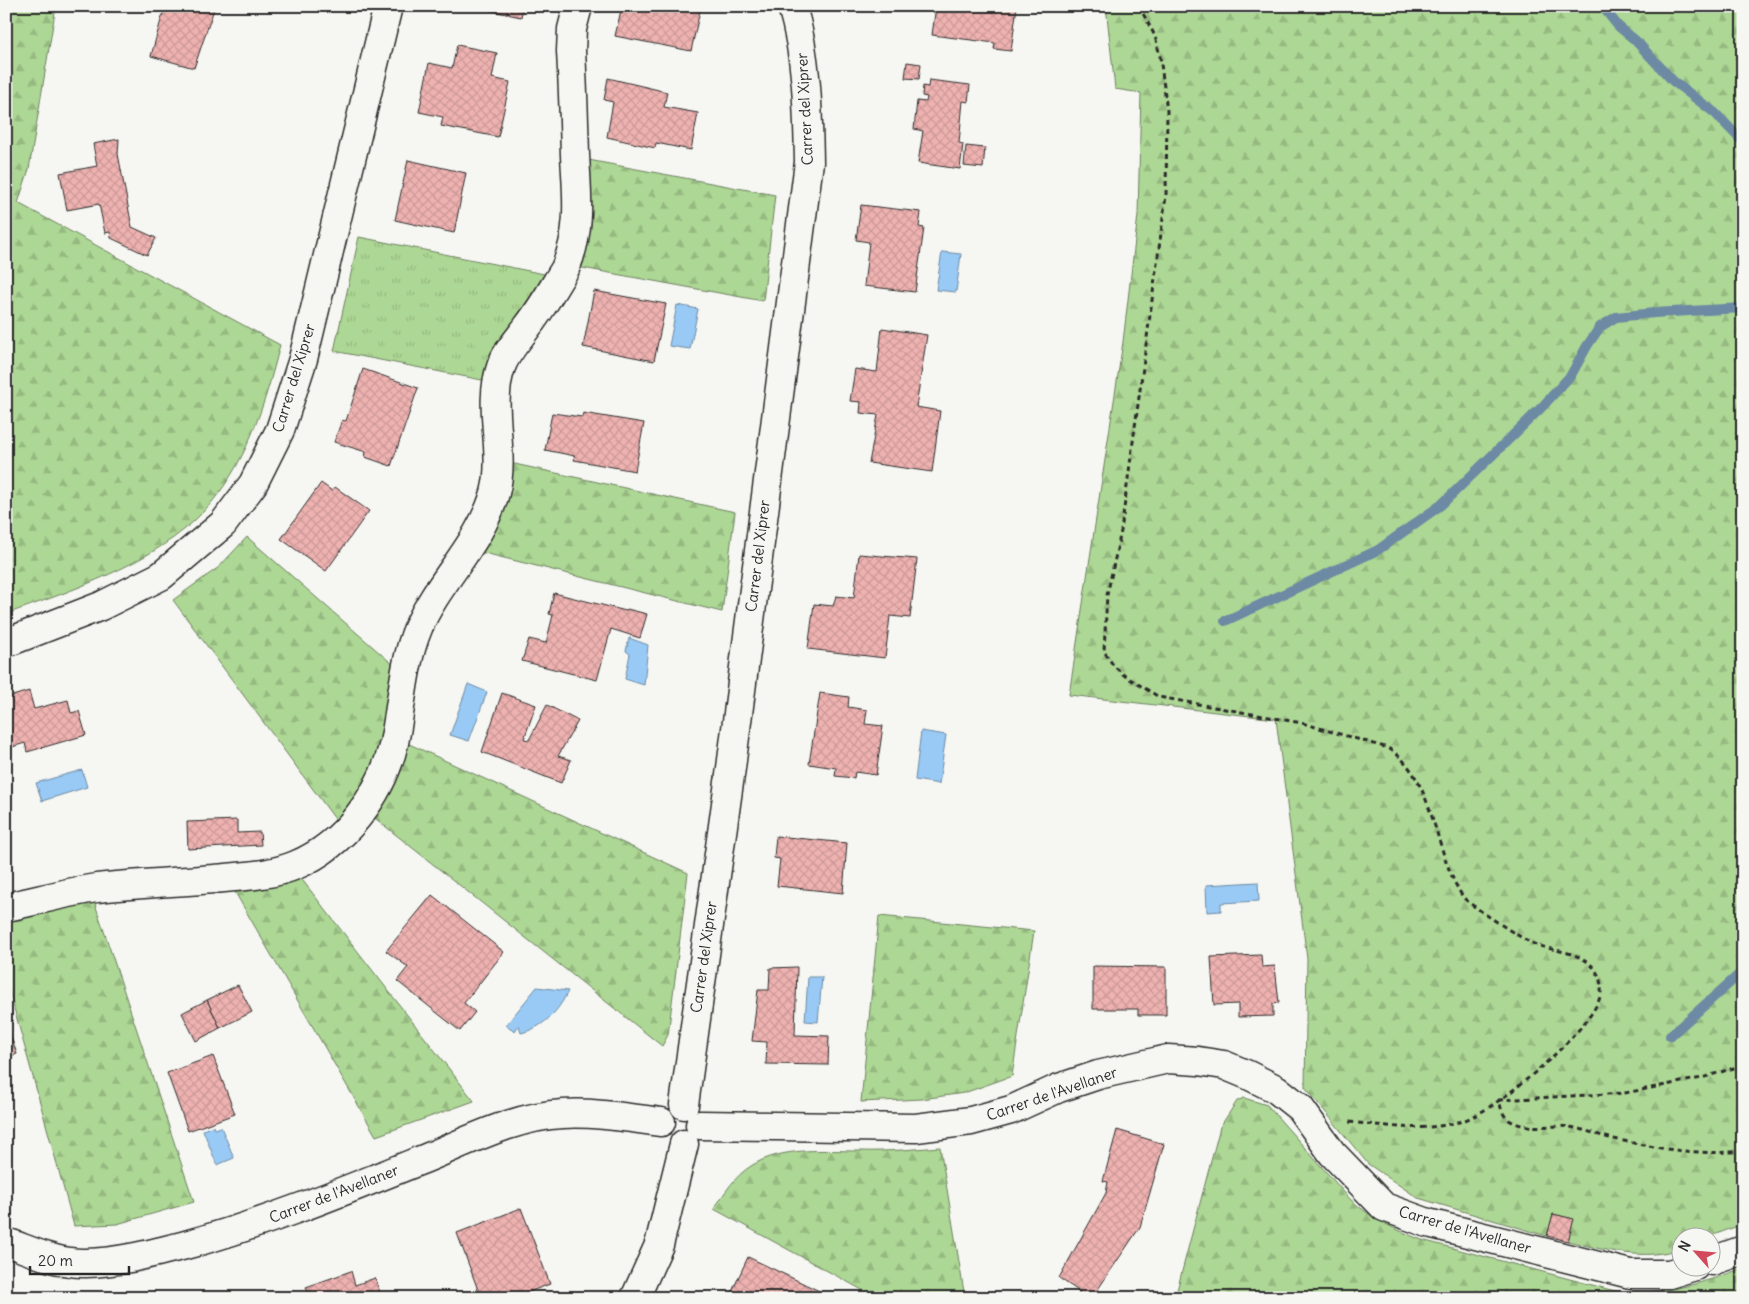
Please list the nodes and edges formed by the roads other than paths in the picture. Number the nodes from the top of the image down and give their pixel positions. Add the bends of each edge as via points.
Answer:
1 (388, 6) edge
2 (578, 6) edge
3 (792, 6) edge
4 (6, 644) edge
5 (6, 907) edge
6 (689, 1125) junction
7 (6, 1242) edge
8 (1743, 1250) edge
9 (1722, 1257) edge
10 (1672, 1273) edge
11 (636, 1298) edge

1 - 4 street, Carrer del Xiprer via 303,359 280,430 253,484 223,524 162,576 102,606
2 - 5 street via 572,28 571,51 579,196 572,252 565,269 502,363 495,404 500,463 495,494 478,531 429,605 418,628 409,656 390,757 363,809 326,847 311,858 280,871 94,889
3 - 6 street, Carrer del Xiprer via 801,37 808,103 809,162
6 - 7 street, Carrer de l'Avellaner via 671,1107 661,1122 619,1116 563,1114 524,1121 495,1129 232,1233 133,1258 85,1263 50,1259
6 - 10 street, Carrer de l'Avellaner via 916,1128 972,1121 1011,1110 1098,1075 1168,1059 1224,1065 1276,1089 1300,1108 1332,1152 1384,1207 1428,1223 1630,1274
6 - 11 street, Carrer del Xiprer via 659,1245
8 - 9 street

